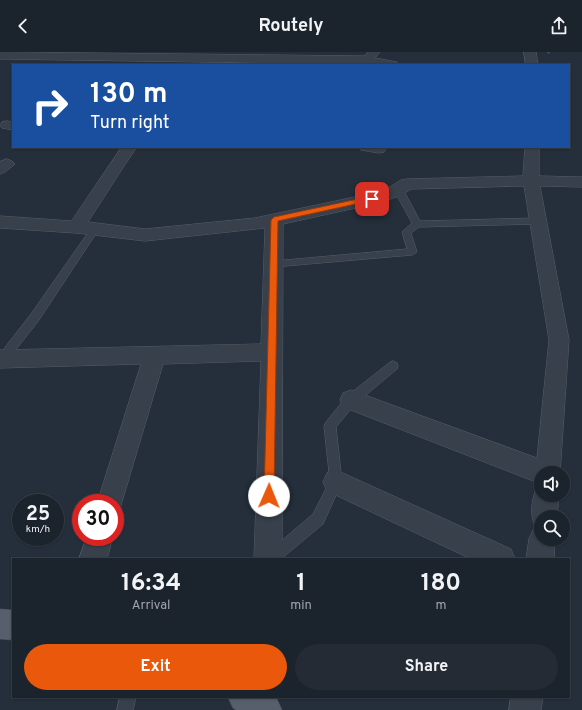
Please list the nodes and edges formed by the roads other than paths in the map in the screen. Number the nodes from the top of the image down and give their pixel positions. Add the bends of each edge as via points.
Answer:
1 (530, 52) edge
2 (0, 55) edge
3 (239, 55) edge
4 (371, 56) edge
5 (172, 58) edge
6 (90, 60) edge
7 (312, 62) edge
8 (391, 64) edge
9 (532, 64) edge
10 (129, 148) edge
11 (532, 148) edge
12 (531, 181) junction
13 (582, 182) edge
14 (398, 190) junction
15 (274, 220) junction
16 (537, 221) junction
17 (0, 222) edge
18 (417, 224) junction
19 (76, 227) junction
20 (95, 229) junction
21 (274, 264) junction
22 (272, 352) junction
23 (155, 354) junction
24 (2, 359) edge
25 (393, 366) dead end
26 (351, 400) junction
27 (549, 466) edge
28 (534, 469) edge
29 (336, 482) junction
30 (113, 494) edge
31 (97, 546) edge
32 (541, 546) edge
33 (93, 558) edge
34 (268, 558) edge
35 (272, 558) edge
36 (499, 558) edge
37 (540, 558) edge
38 (0, 624) edge
39 (12, 625) edge
40 (128, 698) edge
41 (246, 698) edge
42 (527, 698) edge
43 (125, 710) edge
44 (266, 710) edge
45 (525, 710) edge

1 - 9 street
2 - 6 street
3 - 5 street
3 - 7 street
4 - 7 street
4 - 8 street
5 - 6 street
10 - 19 street
11 - 12 street
12 - 13 street
12 - 14 street via 406,184
12 - 16 street
14 - 15 street via 372,199
14 - 18 lane via 402,193
15 - 20 street via 145,234
15 - 21 street
16 - 18 lane
16 - 27 street via 559,340
17 - 19 street
18 - 21 lane via 406,232 412,252
19 - 20 street
20 - 24 lane via 35,317
21 - 22 street
22 - 23 street
22 - 34 street
23 - 24 street
23 - 30 street
25 - 26 lane
26 - 28 street
26 - 29 lane via 330,426
29 - 35 lane via 318,519
29 - 36 street
31 - 33 street
32 - 37 street
38 - 39 main road
40 - 43 lane
41 - 44 main road
42 - 45 street

